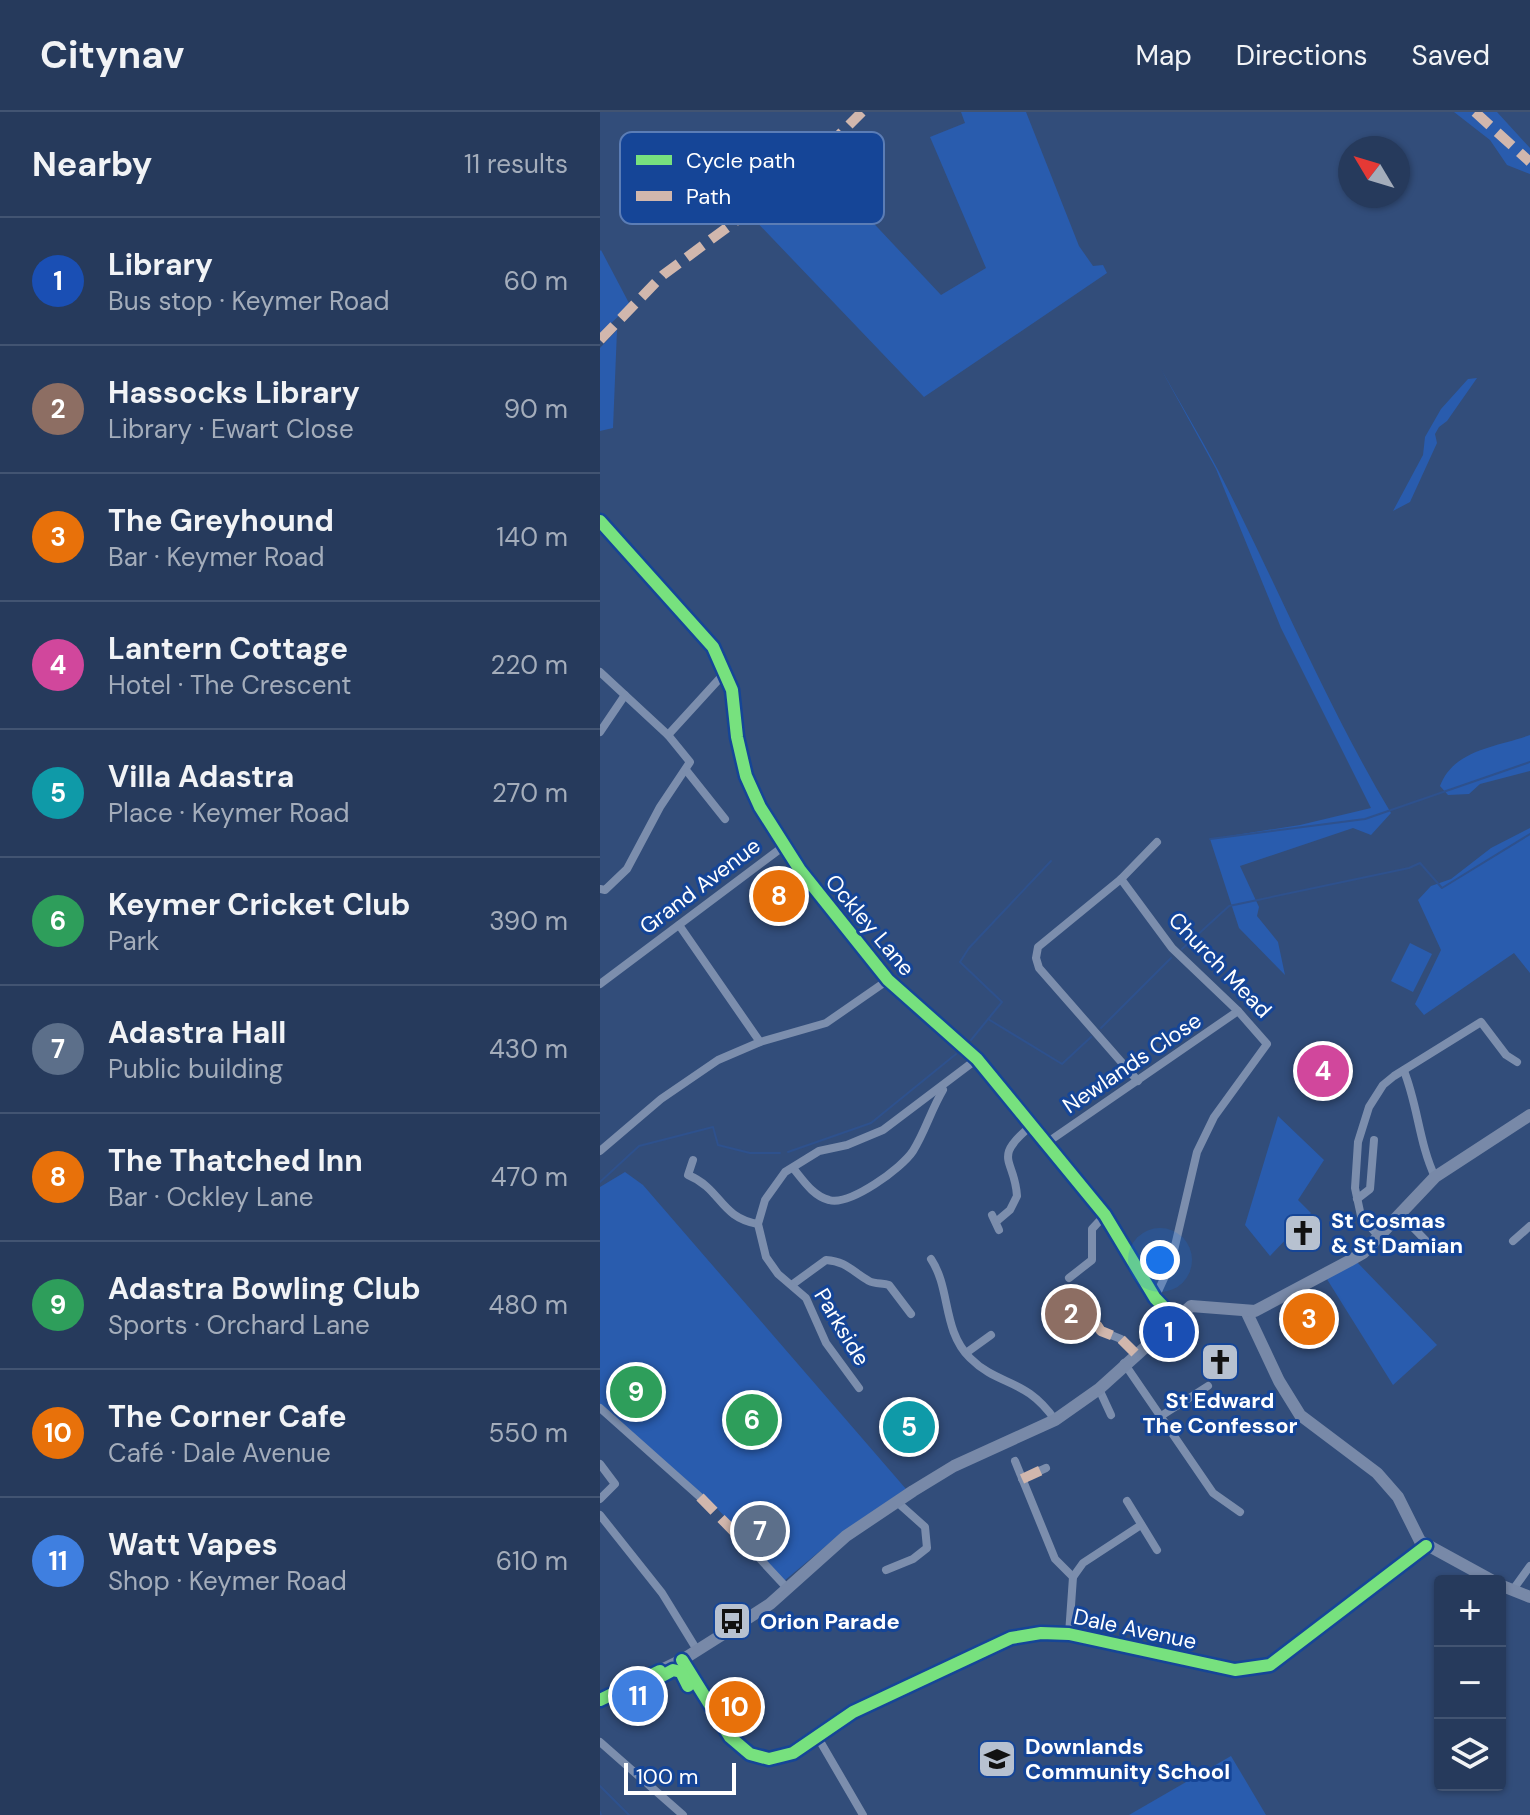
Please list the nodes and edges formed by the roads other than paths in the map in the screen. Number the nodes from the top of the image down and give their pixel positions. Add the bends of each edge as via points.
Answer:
1 (600, 521) edge
2 (600, 672) edge
3 (727, 675) junction
4 (625, 695) junction
5 (600, 732) edge
6 (668, 735) junction
7 (686, 770) junction
8 (725, 819) dead end
9 (1157, 842) dead end
10 (784, 846) junction
11 (1121, 879) junction
12 (600, 889) edge
13 (679, 925) junction
14 (888, 980) junction
15 (600, 984) edge
16 (1238, 1011) junction
17 (760, 1042) junction
18 (977, 1059) junction
19 (1517, 1062) dead end
20 (1404, 1071) junction
21 (1138, 1081) junction
22 (946, 1086) junction
23 (1529, 1116) edge
24 (1031, 1126) junction
25 (1374, 1140) dead end
26 (1045, 1144) junction
27 (600, 1151) edge
28 (693, 1160) dead end
29 (793, 1168) junction
30 (1435, 1177) junction
31 (1357, 1199) junction
32 (1400, 1214) junction
33 (1105, 1215) junction
34 (996, 1222) dead end
35 (758, 1224) junction
36 (1530, 1226) edge
37 (1379, 1237) junction
38 (1513, 1241) dead end
39 (1432, 1247) dead end
40 (931, 1259) dead end
41 (1069, 1278) dead end
42 (793, 1284) junction
43 (1155, 1298) junction
44 (1050, 1302) dead end
45 (1247, 1313) junction
46 (911, 1314) dead end
47 (1175, 1319) junction
48 (991, 1335) dead end
49 (966, 1353) junction
50 (1135, 1353) junction
51 (1124, 1363) junction
52 (1208, 1386) dead end
53 (859, 1388) dead end
54 (1099, 1389) junction
55 (600, 1408) edge
56 (1111, 1415) dead end
57 (1161, 1416) junction
58 (1055, 1420) junction
59 (1015, 1461) dead end
60 (600, 1464) edge
61 (1046, 1468) dead end
62 (1022, 1479) junction
63 (700, 1497) dead end
64 (600, 1499) edge
65 (1127, 1501) dead end
66 (897, 1502) junction
67 (1240, 1512) dead end
68 (600, 1515) edge
69 (1141, 1525) junction
70 (1426, 1546) junction
71 (749, 1547) dead end
72 (1157, 1550) dead end
73 (1530, 1566) edge
74 (886, 1570) dead end
75 (1482, 1575) edge
76 (1073, 1577) junction
77 (787, 1588) junction
78 (1506, 1588) edge
79 (1530, 1597) edge
80 (1069, 1634) junction
81 (697, 1650) junction
82 (682, 1660) junction
83 (600, 1700) edge
84 (817, 1736) junction
85 (600, 1742) edge
86 (683, 1815) edge
87 (863, 1815) edge

1 - 3 street, Ockley Lane via 713,647
2 - 4 street
3 - 6 street
3 - 10 street, Ockley Lane via 746,776
4 - 5 street
4 - 6 street
6 - 7 street via 687,754
7 - 8 street
7 - 12 street via 627,869
9 - 11 street
10 - 13 street, Grand Avenue
10 - 14 street, Ockley Lane
11 - 16 street, Church Mead via 1172,948
11 - 21 street via 1038,947 1036,958 1039,968
13 - 15 street, Grand Avenue
13 - 17 street
14 - 17 street via 826,1023
14 - 18 street, Ockley Lane
16 - 21 street, Newlands Close
16 - 43 street, Church Mead via 1267,1044 1214,1117 1197,1152 1171,1263
17 - 27 street via 682,1083
18 - 22 street
18 - 24 street, Ockley Lane
19 - 20 street via 1481,1022
20 - 30 street
20 - 31 street via 1383,1085 1361,1127
21 - 26 street, Newlands Close
22 - 29 street via 883,1130 819,1151
22 - 29 street via 910,1156 865,1189 836,1202 827,1200
23 - 30 street
24 - 26 street, Ockley Lane
24 - 34 street via 1008,1151 1017,1196
25 - 31 street via 1370,1189
26 - 33 street, Ockley Lane
28 - 35 street via 686,1180 709,1184 733,1215
29 - 35 street via 771,1188
30 - 32 street
31 - 37 street via 1361,1216
32 - 37 street
32 - 39 street
33 - 41 street via 1092,1229 1092,1260
33 - 43 street, Ockley Lane
35 - 42 street, Parkside via 766,1257
36 - 38 street
37 - 45 street via 1349,1261
40 - 49 street via 939,1271 953,1334
42 - 46 street via 832,1260 849,1265 870,1282 889,1285
42 - 53 street, Parkside via 811,1306 831,1352
43 - 47 street, Ockley Lane
44 - 50 street via 1081,1301 1101,1331 1121,1339
45 - 47 street via 1191,1306
45 - 70 street via 1300,1415 1390,1486
47 - 50 street
48 - 49 street
49 - 58 street via 986,1370 1038,1397
50 - 51 street
51 - 54 street
51 - 57 street
52 - 57 street
54 - 56 street
54 - 58 street
55 - 63 street
57 - 67 street via 1213,1493
58 - 66 street via 954,1466
59 - 62 street
60 - 64 street via 615,1484
61 - 62 street
62 - 76 street via 1055,1559
65 - 69 street
66 - 74 street via 925,1527 927,1548
66 - 77 street via 846,1536
68 - 81 street via 657,1586
69 - 72 street
69 - 76 street via 1083,1563
70 - 75 street
70 - 80 street, Dale Avenue via 1270,1665 1235,1670
71 - 77 street
73 - 78 street
76 - 80 street
77 - 81 street
78 - 79 street
80 - 84 street, Dale Avenue via 1011,1638 853,1712
81 - 82 street
82 - 83 street
82 - 84 street, Dale Avenue via 722,1725 750,1754 781,1758
84 - 87 street
85 - 86 street

